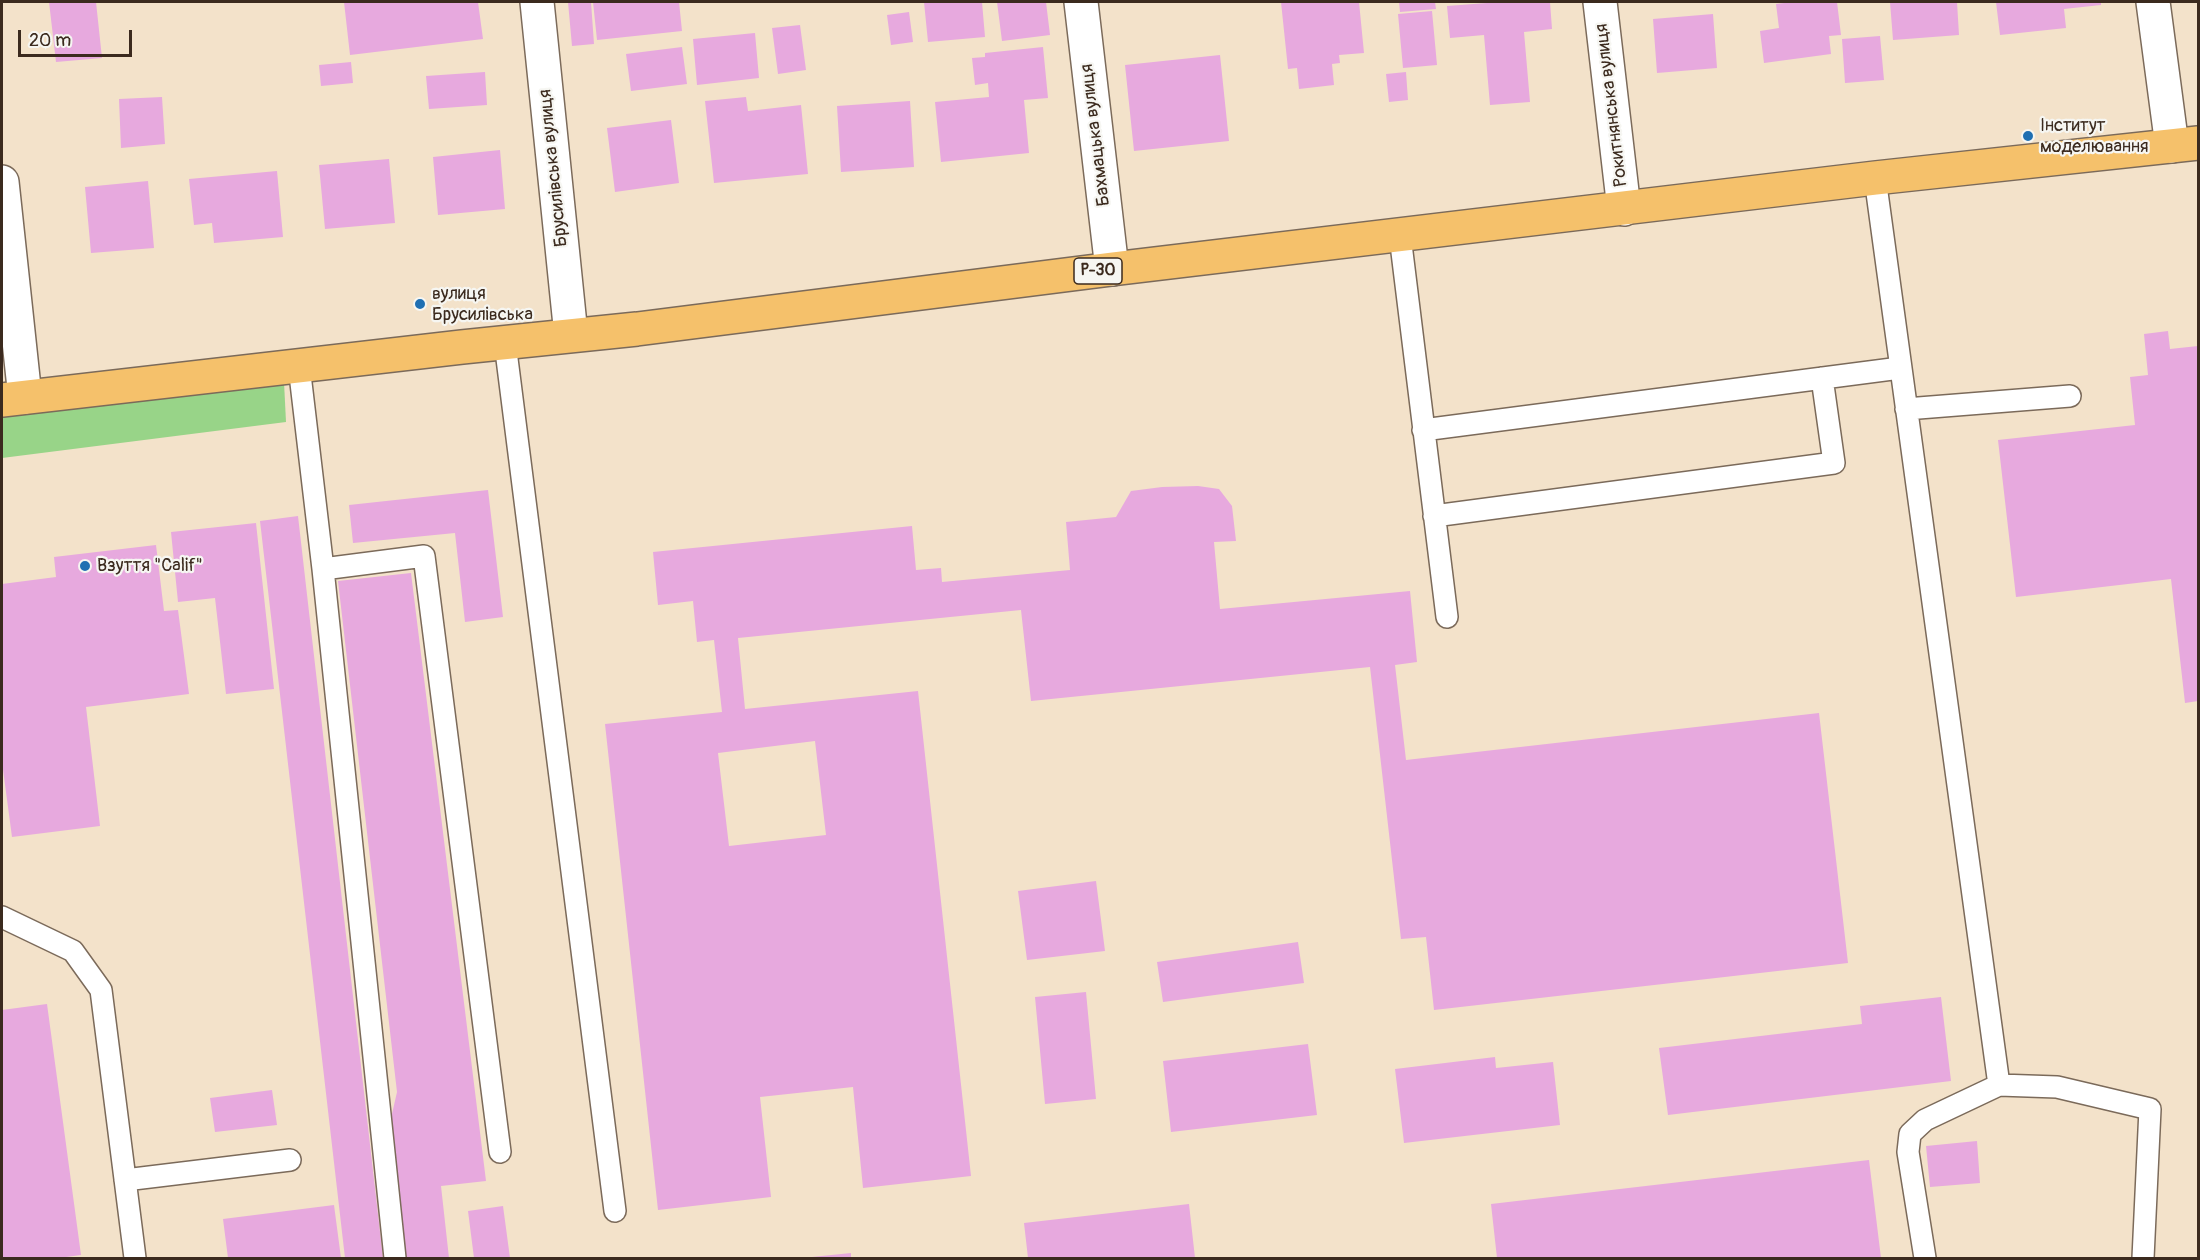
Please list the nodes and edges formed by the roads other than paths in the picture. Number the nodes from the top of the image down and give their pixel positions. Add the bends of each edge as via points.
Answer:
1 (537, 2) edge
2 (1081, 2) edge
3 (1600, 2) edge
4 (2153, 2) edge
5 (2185, 145) edge
6 (1875, 178) junction
7 (2, 182) edge
8 (1624, 209) junction
9 (1400, 236) junction
10 (1112, 269) junction
11 (571, 335) junction
12 (505, 343) junction
13 (299, 366) junction
14 (1900, 368) junction
15 (1822, 378) junction
16 (2070, 396) dead end
17 (13, 399) edge
18 (1906, 409) junction
19 (1423, 430) junction
20 (1434, 516) junction
21 (323, 569) junction
22 (1447, 617) dead end
23 (2, 917) edge
24 (1999, 1085) junction
25 (500, 1152) dead end
26 (290, 1161) dead end
27 (125, 1180) junction
28 (615, 1211) dead end
29 (135, 1258) edge
30 (395, 1258) edge
31 (1925, 1258) edge
32 (2143, 1258) edge

1 - 11 street, Брусилівська вулиця
2 - 10 street, Бахмацька вулиця
3 - 8 street, Рокитнянська вулиця
4 - 5 street
5 - 6 main road, Р-30
6 - 8 main road, Р-30
6 - 14 lane
7 - 17 street
8 - 9 main road, Р-30
9 - 10 main road, Р-30
9 - 19 lane
10 - 11 main road, Р-30
11 - 12 main road, Р-30
12 - 13 main road, Р-30
12 - 28 lane
13 - 17 main road, Р-30
13 - 21 lane
14 - 15 lane
14 - 18 lane
15 - 19 lane
15 - 20 lane via 1834,463
16 - 18 lane
18 - 24 lane
19 - 20 lane
20 - 22 lane
21 - 25 lane via 424,556
21 - 30 lane
23 - 27 lane via 73,951 101,990
24 - 31 lane via 1926,1120 1910,1134 1908,1152
24 - 32 lane via 2057,1087 2150,1110
26 - 27 lane
27 - 29 lane

